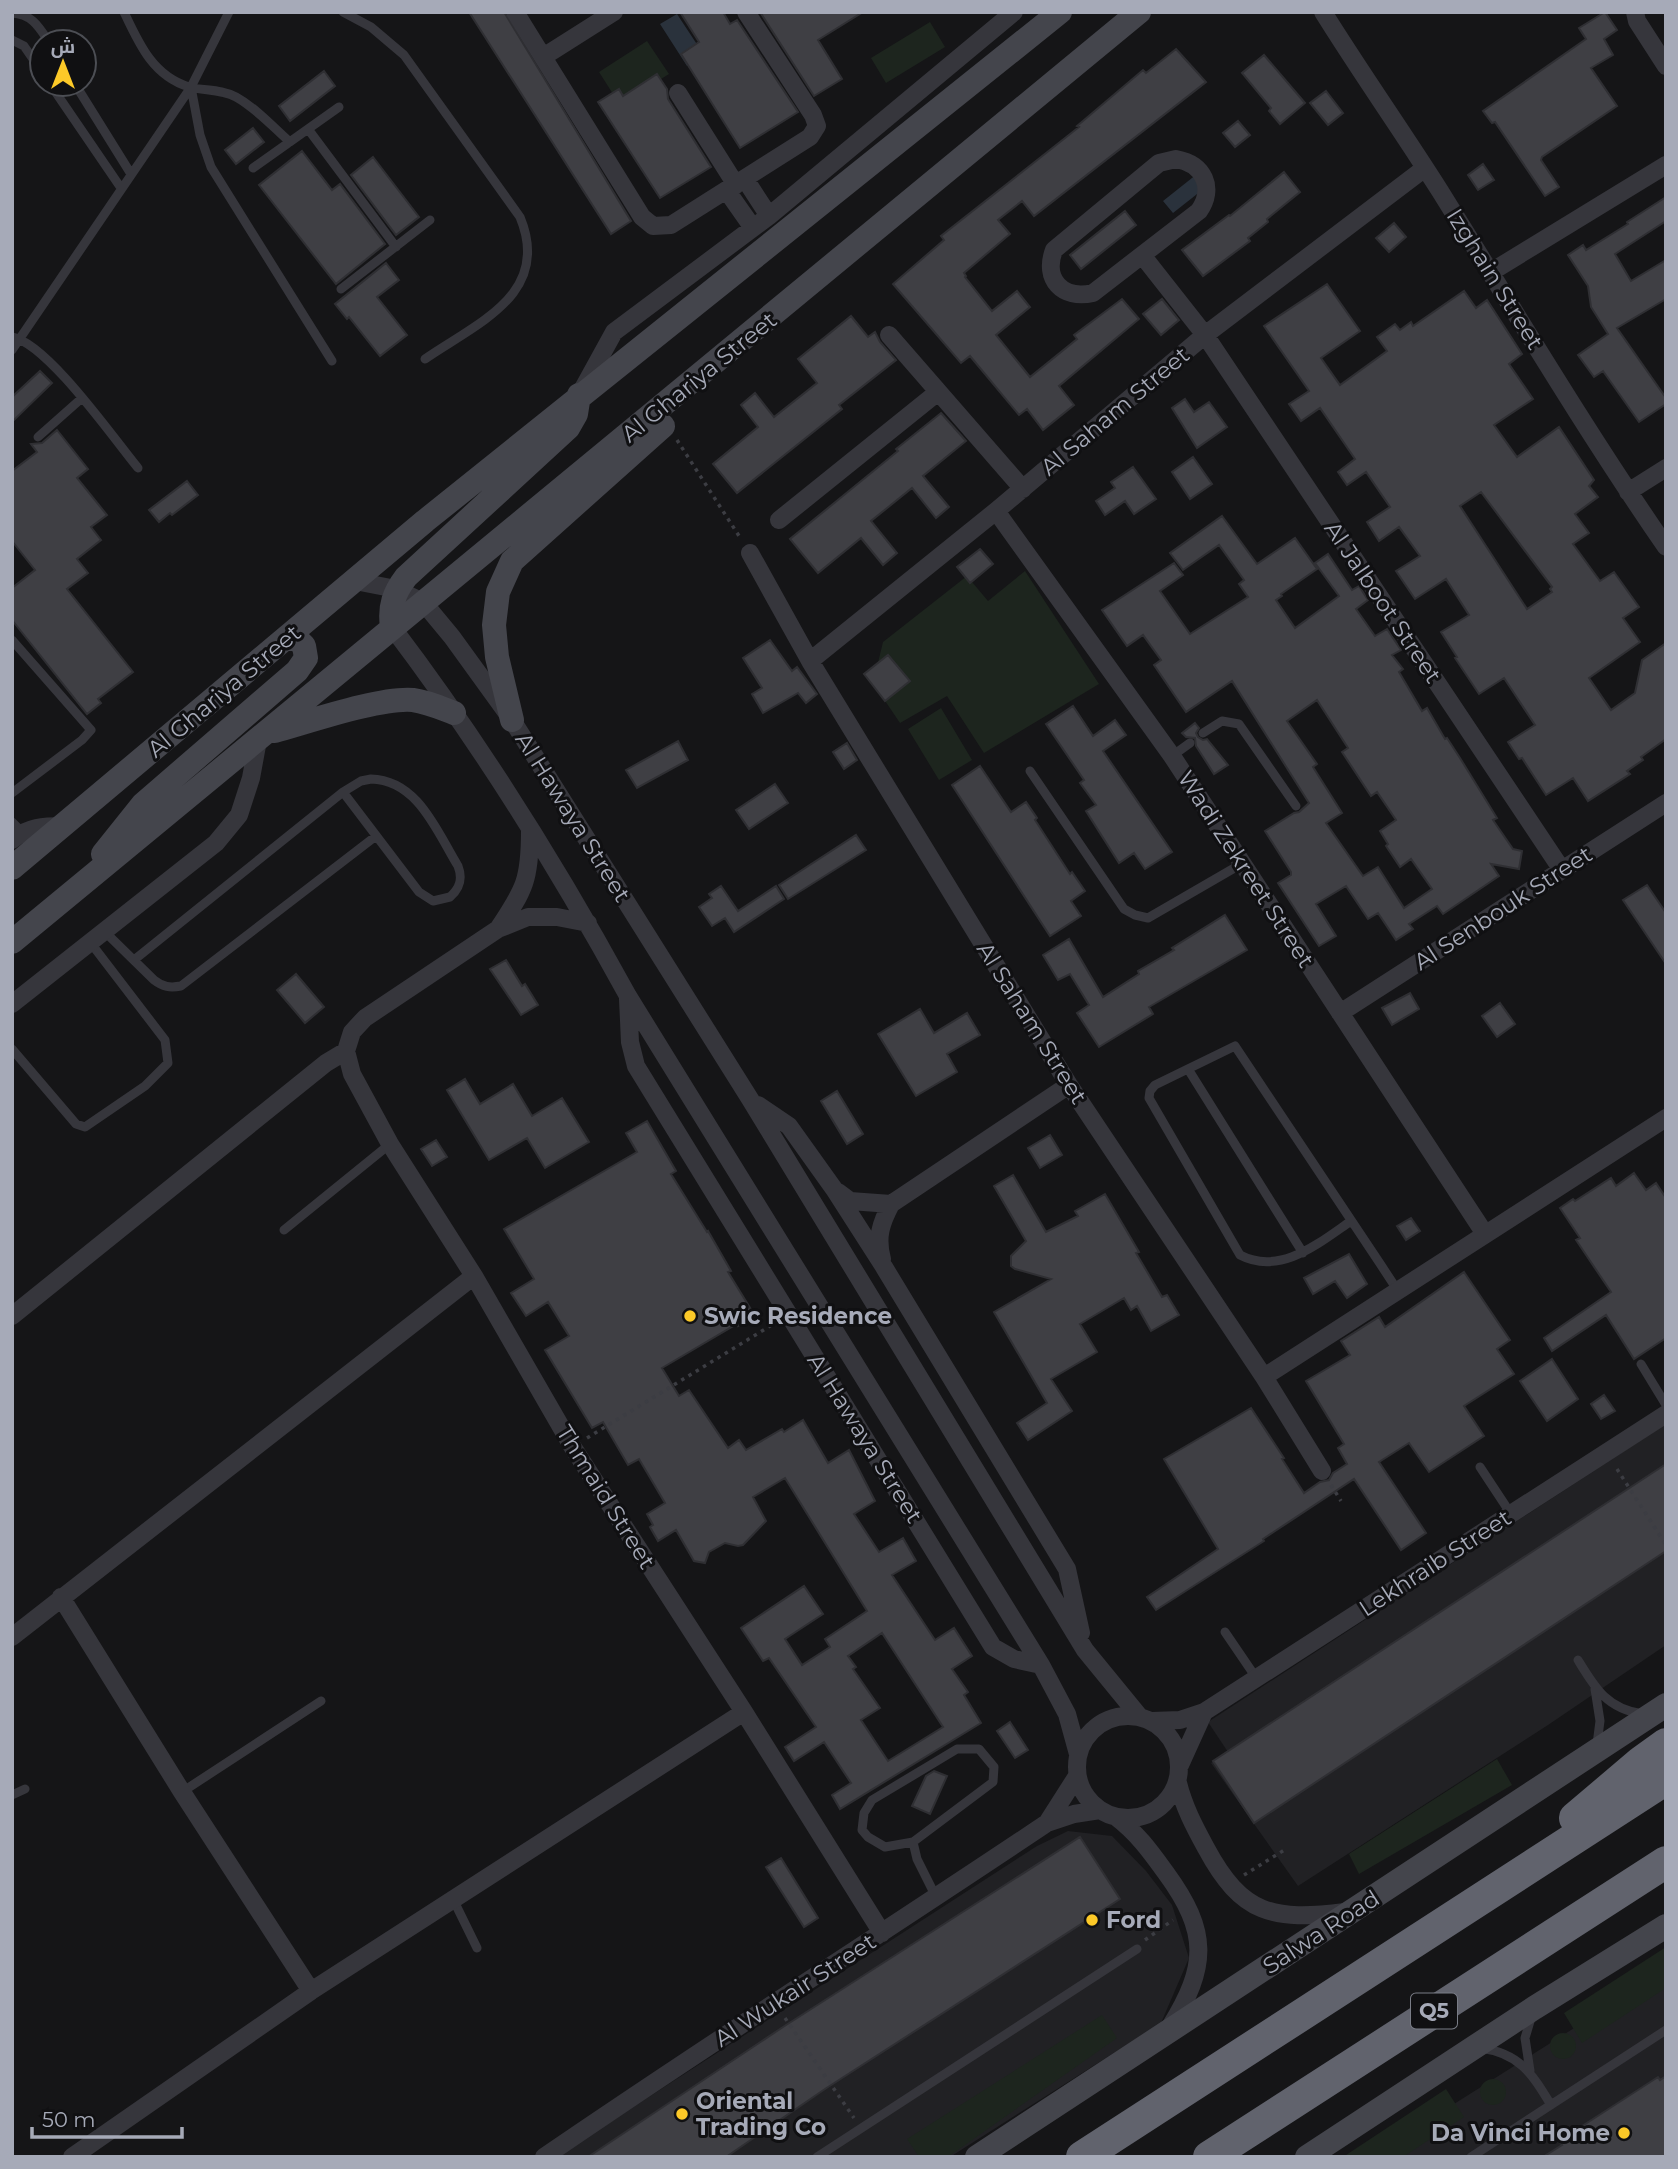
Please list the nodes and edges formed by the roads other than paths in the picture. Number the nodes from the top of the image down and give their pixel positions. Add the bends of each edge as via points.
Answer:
1 (124, 12) edge
2 (229, 12) edge
3 (342, 12) edge
4 (516, 12) edge
5 (614, 12) edge
6 (746, 12) edge
7 (1014, 12) edge
8 (1060, 12) edge
9 (1139, 12) edge
10 (1323, 12) edge
11 (1635, 12) edge
12 (17, 13) edge
13 (40, 28) edge
14 (12, 40) edge
15 (28, 52) edge
16 (543, 57) junction
17 (1666, 66) edge
18 (191, 87) junction
19 (678, 93) dead end
20 (60, 98) edge
21 (84, 98) edge
22 (339, 107) dead end
23 (308, 129) junction
24 (290, 142) junction
25 (1666, 165) edge
26 (253, 168) dead end
27 (1425, 168) junction
28 (131, 174) junction
29 (736, 185) junction
30 (121, 188) junction
31 (769, 216) junction
32 (430, 220) dead end
33 (753, 228) junction
34 (396, 247) junction
35 (1142, 255) junction
36 (1491, 272) junction
37 (341, 289) dead end
38 (889, 335) dead end
39 (1205, 335) junction
40 (16, 338) edge
41 (12, 350) edge
42 (726, 355) junction
43 (425, 359) dead end
44 (332, 361) dead end
45 (939, 392) junction
46 (579, 395) junction
47 (82, 398) junction
48 (38, 438) dead end
49 (138, 468) dead end
50 (1666, 468) edge
51 (1023, 489) junction
52 (1628, 492) junction
53 (996, 511) junction
54 (779, 520) dead end
55 (1666, 547) edge
56 (750, 553) road end
57 (355, 581) junction
58 (396, 589) junction
59 (423, 602) junction
60 (393, 627) junction
61 (12, 639) edge
62 (285, 639) junction
63 (810, 662) junction
64 (454, 713) junction
65 (512, 720) junction
66 (1203, 733) dead end
67 (261, 737) junction
68 (1190, 743) dead end
69 (1172, 755) junction
70 (1030, 771) dead end
71 (343, 792) junction
72 (12, 793) edge
73 (1666, 803) edge
74 (1296, 806) dead end
75 (64, 826) junction
76 (16, 831) edge
77 (530, 831) junction
78 (376, 836) junction
79 (1243, 863) junction
80 (12, 868) edge
81 (1562, 870) junction
82 (75, 891) junction
83 (588, 923) junction
84 (498, 929) junction
85 (104, 931) junction
86 (12, 942) edge
87 (90, 942) junction
88 (134, 960) junction
89 (628, 996) junction
90 (12, 1004) edge
91 (1340, 1013) junction
92 (12, 1049) edge
93 (346, 1051) junction
94 (1188, 1069) junction
95 (1069, 1085) junction
96 (750, 1099) junction
97 (1666, 1118) edge
98 (390, 1144) junction
99 (834, 1189) junction
100 (891, 1204) junction
101 (1351, 1221) junction
102 (284, 1230) dead end
103 (1485, 1234) junction
104 (1303, 1252) junction
105 (884, 1266) junction
106 (474, 1276) junction
107 (1398, 1291) junction
108 (12, 1316) edge
109 (1642, 1364) dead end
110 (1264, 1377) junction
111 (1666, 1405) edge
112 (1666, 1414) edge
113 (1480, 1467) dead end
114 (1322, 1471) dead end
115 (1511, 1514) junction
116 (61, 1597) junction
117 (1225, 1632) dead end
118 (12, 1637) edge
119 (1085, 1650) junction
120 (1578, 1660) dead end
121 (1041, 1665) junction
122 (1256, 1679) junction
123 (1595, 1687) junction
124 (321, 1701) dead end
125 (1658, 1710) edge
126 (744, 1712) junction
127 (1204, 1712) junction
128 (1145, 1719) junction
129 (1666, 1744) edge
130 (1595, 1753) junction
131 (1078, 1754) junction
132 (1179, 1774) junction
133 (1077, 1776) junction
134 (1666, 1779) edge
135 (26, 1788) dead end
136 (182, 1792) junction
137 (12, 1795) edge
138 (1108, 1814) junction
139 (1046, 1823) junction
140 (913, 1842) junction
141 (1664, 1863) edge
142 (1484, 1896) junction
143 (936, 1897) junction
144 (453, 1898) junction
145 (1352, 1911) junction
146 (1666, 1926) edge
147 (882, 1933) junction
148 (477, 1948) dead end
149 (1137, 1949) road end
150 (311, 1991) junction
151 (1534, 2008) junction
152 (1666, 2031) edge
153 (1166, 2035) junction
154 (1475, 2048) junction
155 (1530, 2071) junction
156 (1551, 2105) junction
157 (72, 2157) edge
158 (544, 2157) edge
159 (817, 2157) edge
160 (976, 2157) edge
161 (1082, 2157) edge
162 (1209, 2157) edge
163 (1307, 2157) edge
164 (1471, 2157) edge

1 - 18 lane via 148,58 163,73
2 - 18 lane
3 - 43 lane via 389,40 418,72 520,217 528,243 527,269 508,301
4 - 16 street
5 - 16 street
6 - 29 street via 817,126 810,137
7 - 31 street, Al Ghariya Street
8 - 46 street, Al Ghariya Street
9 - 42 street, Al Ghariya Street
10 - 27 street, Izghain Street
11 - 17 street
12 - 13 lane
14 - 15 lane
16 - 29 street via 642,217 653,226 671,225
18 - 24 lane via 236,97
18 - 28 lane
18 - 44 lane via 211,167
19 - 29 street
20 - 30 lane
21 - 28 lane
22 - 23 lane
23 - 24 lane
23 - 34 lane
24 - 26 lane
25 - 36 street
27 - 36 street, Izghain Street
27 - 39 street, Al Saham Street
28 - 30 lane
29 - 31 street
29 - 33 street
30 - 40 lane
31 - 33 street, Al Ghariya Street
32 - 34 lane
33 - 46 street, Al Ghariya Street via 614,332
34 - 37 lane
35 - 35 street via 1204,204 1205,178 1193,164 1177,159 1159,163 1062,242 1054,250 1050,271 1061,289 1082,295 1093,293
35 - 39 street, Al Jalboot Street
36 - 52 street, Izghain Street
38 - 45 street
39 - 51 street, Al Saham Street
39 - 81 street, Al Jalboot Street
40 - 41 lane
40 - 47 lane via 51,363
42 - 59 street, Al Ghariya Street
42 - 65 street via 704,390 512,561 498,592 494,625
45 - 51 street
45 - 54 street
46 - 57 street, Al Ghariya Street
46 - 58 street via 568,428
47 - 48 lane
47 - 49 lane
50 - 52 street
51 - 53 street, Al Saham Street
52 - 55 street, Izghain Street
53 - 63 street, Al Saham Street
53 - 69 street, Wadi Zekreet Street
56 - 63 street, Al Saham Street
57 - 58 street, Al Hawaya Street
57 - 62 street, Al Ghariya Street
58 - 59 street, Al Hawaya Street
58 - 60 street
59 - 60 street, Al Ghariya Street
59 - 65 street, Al Hawaya Street
60 - 64 street, Al Hawaya Street
60 - 67 street, Al Ghariya Street
61 - 72 lane via 91,730
62 - 75 street, Al Ghariya Street
62 - 82 street via 297,639 303,646 306,658 298,671 143,804
63 - 95 street, Al Saham Street
64 - 67 street via 410,700 384,702
64 - 77 street, Al Hawaya Street
65 - 96 street, Al Hawaya Street
66 - 74 lane via 1222,721 1239,723
67 - 82 street, Al Ghariya Street
67 - 85 street via 239,815 216,843
68 - 69 lane
69 - 79 street, Wadi Zekreet Street
70 - 79 lane via 1124,909 1135,915 1148,918
71 - 78 lane
71 - 78 lane via 371,779 392,781 410,792 458,866 457,891 442,900 425,897
71 - 88 lane
73 - 81 street, Al Senbouk Street
75 - 76 street
75 - 80 street, Al Ghariya Street
77 - 83 street, Al Hawaya Street
77 - 84 street via 530,868 519,899
78 - 88 lane via 181,986 162,986
79 - 91 street, Wadi Zekreet Street
81 - 91 street, Al Senbouk Street
82 - 86 street, Al Ghariya Street
83 - 84 street via 528,917
83 - 89 street, Al Hawaya Street
84 - 93 street via 365,1018 352,1032
85 - 87 street
85 - 88 lane
87 - 90 street
87 - 92 lane via 165,1040 168,1063 145,1086 85,1127 76,1124
89 - 121 street, Al Hawaya Street
89 - 121 street, Al Hawaya Street via 636,1066 993,1647 1014,1659
91 - 103 street, Wadi Zekreet Street
93 - 98 street, Thmaid Street via 352,1074
93 - 108 street
94 - 101 lane via 1235,1046
94 - 104 lane
94 - 104 lane via 1155,1085 1149,1098 1240,1255 1269,1262
95 - 100 street
95 - 110 street, Al Saham Street
96 - 99 street, Al Hawaya Street via 789,1126
96 - 119 street, Al Hawaya Street
97 - 103 street
98 - 102 lane
98 - 106 street, Thmaid Street
99 - 100 street via 850,1201
99 - 105 street, Al Hawaya Street
100 - 105 street via 880,1226 878,1246
101 - 104 lane
101 - 107 lane
103 - 107 street
105 - 119 street, Al Hawaya Street via 1067,1569
106 - 116 street
106 - 126 street, Thmaid Street via 572,1446
107 - 110 street
109 - 111 lane
110 - 114 street, Al Saham Street
112 - 115 street, Lekhraib Street
113 - 115 lane
115 - 122 street, Lekhraib Street
116 - 118 street
116 - 136 street
117 - 122 lane
119 - 128 street, Al Hawaya Street
120 - 123 lane
121 - 131 street, Al Hawaya Street via 1068,1714
122 - 127 street, Lekhraib Street
123 - 125 lane via 1620,1708
123 - 130 lane via 1600,1721
124 - 136 lane
125 - 130 street, Salwa Road
126 - 144 street
126 - 147 street, Thmaid Street
127 - 128 street, Lekhraib Street via 1180,1720
127 - 132 street
128 - 131 street via 1126,1716 1101,1723
128 - 132 street via 1172,1739 1178,1751
129 - 142 highway
130 - 145 street, Salwa Road
131 - 133 street
132 - 138 street via 1168,1800 1154,1812 1135,1818
132 - 145 street via 1184,1808 1230,1887 1250,1902 1285,1915
133 - 138 street via 1082,1789
133 - 139 street, Al Wukair Street
134 - 142 highway
135 - 137 lane
136 - 150 street
138 - 139 street, Al Wukair Street via 1074,1814
138 - 153 street via 1139,1835 1173,1882 1190,1912 1199,1946 1193,1984
139 - 143 street, Al Wukair Street
140 - 140 lane via 993,1782 994,1767 979,1749 957,1749 872,1800 862,1830 868,1837 885,1847
140 - 143 lane
141 - 162 highway, Q5
142 - 161 highway
143 - 147 street, Al Wukair Street
144 - 148 lane
144 - 150 street
145 - 153 street, Salwa Road
146 - 151 street
147 - 158 street, Al Wukair Street
149 - 159 lane
150 - 157 street
151 - 154 street
151 - 155 lane via 1525,2038
152 - 156 lane
153 - 160 street, Salwa Road
154 - 155 lane via 1501,2053
154 - 163 street
155 - 156 lane
156 - 164 lane

